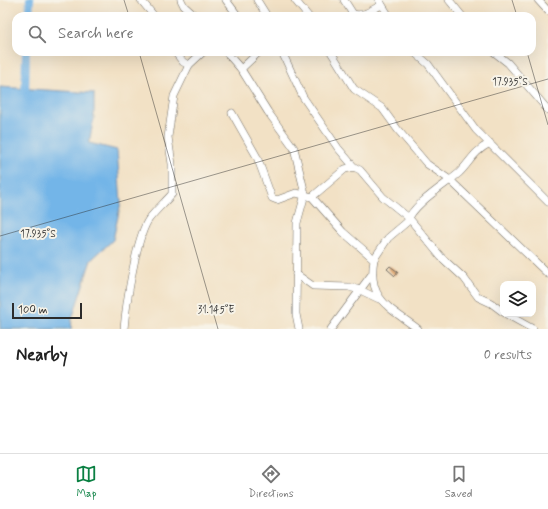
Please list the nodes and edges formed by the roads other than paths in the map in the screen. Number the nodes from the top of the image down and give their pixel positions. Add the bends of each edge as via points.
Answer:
1 (141, 0) edge
2 (181, 0) edge
3 (226, 0) edge
4 (257, 0) edge
5 (295, 0) edge
6 (344, 0) edge
7 (449, 0) edge
8 (538, 0) edge
9 (381, 2) edge
10 (548, 11) edge
11 (151, 12) edge
12 (191, 12) edge
13 (235, 12) edge
14 (264, 12) edge
15 (305, 12) edge
16 (352, 12) edge
17 (368, 12) edge
18 (387, 12) edge
19 (459, 12) edge
20 (179, 56) edge
21 (199, 56) edge
22 (230, 56) edge
23 (255, 56) edge
24 (284, 56) edge
25 (333, 56) edge
26 (419, 56) edge
27 (499, 56) edge
28 (189, 65) junction
29 (241, 69) junction
30 (548, 110) edge
31 (232, 113) dead end
32 (490, 143) junction
33 (354, 166) junction
34 (450, 180) junction
35 (309, 196) junction
36 (548, 202) edge
37 (408, 218) junction
38 (374, 259) junction
39 (296, 274) junction
40 (372, 274) junction
41 (548, 274) edge
42 (360, 290) junction
43 (379, 299) junction
44 (500, 310) edge
45 (511, 317) edge
46 (301, 328) edge
47 (124, 329) edge
48 (331, 329) edge
49 (418, 329) edge
50 (533, 329) edge

1 - 11 street
2 - 12 street
3 - 13 street
4 - 14 street
5 - 15 street
6 - 16 street
7 - 19 street
8 - 10 street
9 - 17 street
9 - 18 street
20 - 28 street
21 - 28 street
22 - 29 street
23 - 29 street
24 - 33 street via 303,97 338,148
25 - 34 street via 354,90 382,108 427,164
26 - 32 street via 428,64 476,130
27 - 30 street
28 - 47 street via 174,96 168,137 172,164 172,194 149,219 143,230
29 - 35 street via 294,148
31 - 35 street via 257,157 272,198 277,200 296,193
32 - 34 street via 476,151 461,171
32 - 36 street
33 - 35 street via 345,169
33 - 37 street via 383,197
34 - 37 street
34 - 41 street
35 - 38 street
35 - 39 street via 298,223
37 - 38 street via 407,222 388,238
37 - 44 street via 441,257 464,278 478,297
38 - 40 street
39 - 42 street via 314,286
39 - 46 street via 296,314
40 - 42 street
40 - 43 street
42 - 43 street
42 - 48 street
43 - 49 street
45 - 50 street

